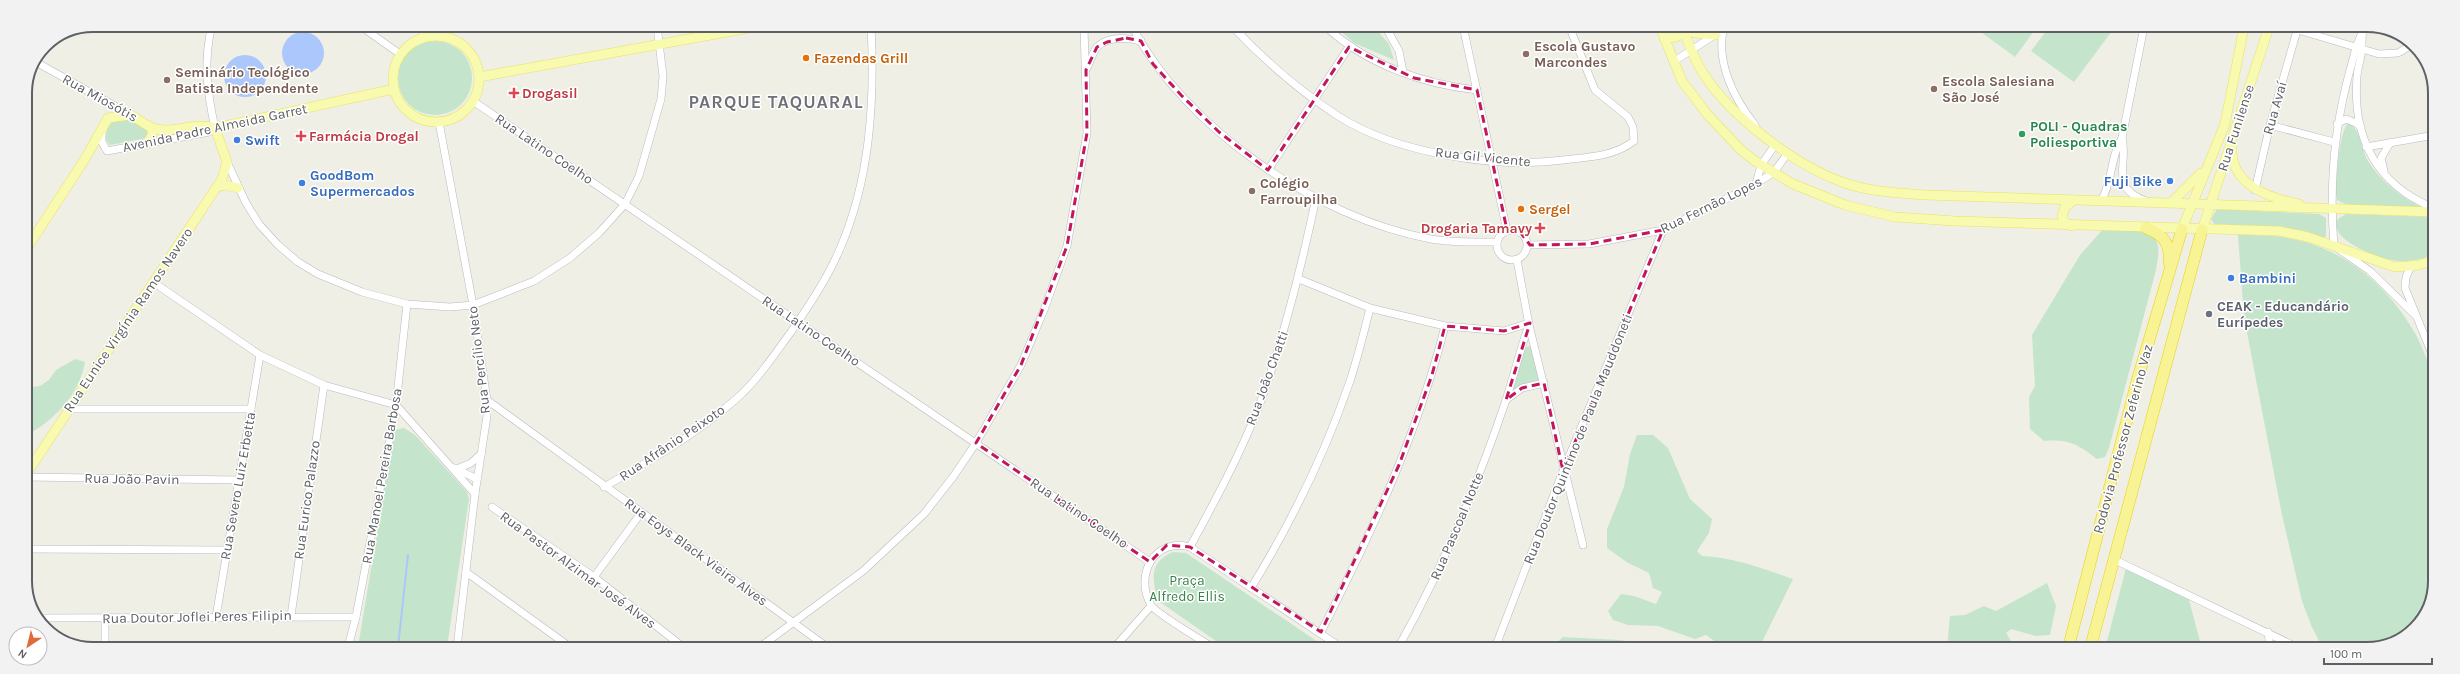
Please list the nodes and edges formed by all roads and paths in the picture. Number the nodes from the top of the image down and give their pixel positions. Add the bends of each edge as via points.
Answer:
1 (211, 32) edge
2 (369, 32) edge
3 (424, 32) edge
4 (658, 32) edge
5 (725, 32) edge
6 (871, 32) edge
7 (1084, 32) edge
8 (1130, 32) edge
9 (1136, 32) edge
10 (1238, 32) edge
11 (1332, 32) edge
12 (1388, 32) edge
13 (1464, 32) edge
14 (1571, 32) edge
15 (1662, 32) edge
16 (1680, 32) edge
17 (1684, 32) edge
18 (1692, 32) edge
19 (1704, 32) edge
20 (1718, 32) edge
21 (1721, 32) edge
22 (2143, 32) edge
23 (2243, 32) edge
24 (2267, 32) edge
25 (2297, 32) edge
26 (2307, 32) edge
27 (2362, 32) edge
28 (425, 37) junction
29 (1126, 38) junction
30 (1664, 38) junction
31 (1085, 40) junction
32 (1141, 41) junction
33 (660, 43) junction
34 (1097, 47) junction
35 (1349, 47) junction
36 (2358, 48) junction
37 (2408, 48) edge
38 (1692, 51) junction
39 (400, 54) junction
40 (1673, 62) junction
41 (40, 64) edge
42 (1086, 70) junction
43 (1403, 72) junction
44 (479, 77) junction
45 (394, 89) junction
46 (1477, 90) junction
47 (1315, 100) junction
48 (473, 101) junction
49 (108, 102) junction
50 (131, 115) junction
51 (108, 118) junction
52 (439, 122) junction
53 (2336, 124) junction
54 (2270, 125) junction
55 (2361, 127) junction
56 (152, 128) junction
57 (215, 128) junction
58 (102, 129) junction
59 (1764, 136) junction
60 (2233, 136) junction
61 (2428, 136) edge
62 (2122, 138) junction
63 (2334, 142) junction
64 (2390, 143) junction
65 (147, 144) junction
66 (1775, 145) junction
67 (2366, 147) junction
68 (1788, 153) junction
69 (1492, 161) junction
70 (227, 162) junction
71 (2208, 164) junction
72 (1761, 165) junction
73 (1268, 170) junction
74 (1774, 172) junction
75 (2392, 182) junction
76 (1756, 184) junction
77 (217, 187) junction
78 (238, 188) junction
79 (2255, 190) junction
80 (1316, 198) junction
81 (2074, 200) junction
82 (2101, 201) junction
83 (2148, 202) junction
84 (2171, 203) junction
85 (625, 204) junction
86 (2191, 204) junction
87 (2211, 204) junction
88 (2428, 205) edge
89 (2318, 208) junction
90 (2331, 208) junction
91 (2428, 212) edge
92 (2074, 226) junction
93 (2146, 228) junction
94 (2182, 229) junction
95 (1663, 230) junction
96 (2202, 230) junction
97 (1507, 231) junction
98 (32, 240) edge
99 (1497, 242) junction
100 (1528, 245) junction
101 (2334, 246) junction
102 (1517, 260) junction
103 (2428, 262) edge
104 (2411, 266) junction
105 (1299, 279) junction
106 (154, 282) junction
107 (2165, 290) junction
108 (407, 304) junction
109 (474, 305) junction
110 (1370, 308) junction
111 (2415, 315) junction
112 (798, 322) junction
113 (1529, 324) junction
114 (1445, 326) junction
115 (2428, 345) edge
116 (260, 356) junction
117 (1544, 383) junction
118 (324, 385) junction
119 (487, 400) junction
120 (1506, 400) junction
121 (396, 405) junction
122 (68, 408) junction
123 (251, 409) junction
124 (976, 443) junction
125 (481, 454) junction
126 (448, 465) junction
127 (32, 466) edge
128 (457, 469) junction
129 (1563, 471) junction
130 (32, 477) edge
131 (477, 479) junction
132 (239, 480) junction
133 (604, 487) junction
134 (475, 494) junction
135 (492, 507) dead end
136 (641, 513) junction
137 (1583, 545) dead end
138 (1190, 547) junction
139 (32, 549) edge
140 (227, 550) junction
141 (2113, 559) junction
142 (1150, 562) junction
143 (466, 572) junction
144 (594, 577) junction
145 (1251, 588) junction
146 (1151, 606) junction
147 (291, 616) junction
148 (216, 617) junction
149 (356, 617) junction
150 (44, 618) edge
151 (105, 618) junction
152 (795, 623) junction
153 (1321, 632) junction
154 (2268, 632) junction
155 (105, 642) edge
156 (349, 642) edge
157 (458, 642) edge
158 (563, 642) edge
159 (677, 642) edge
160 (767, 642) edge
161 (819, 642) edge
162 (1119, 642) edge
163 (1205, 642) edge
164 (1334, 642) edge
165 (1401, 642) edge
166 (1497, 642) edge
167 (2070, 642) edge
168 (2092, 642) edge
169 (2269, 642) edge
170 (2287, 642) edge

1 - 57 street via 206,54 206,82
2 - 39 street
3 - 28 main road
4 - 33 street
5 - 33 main road
6 - 112 street, Rua Afrânio Peixoto via 874,73 867,154 860,186 839,251
7 - 31 street
8 - 29 street
9 - 32 street
10 - 47 street, Rua Gil Vicente via 1272,68
11 - 35 street
12 - 43 street via 1399,51
13 - 46 street
14 - 69 street, Rua Gil Vicente via 1595,90 1628,117 1633,127 1634,141 1623,150 1607,155 1534,163
15 - 30 main road
16 - 30 main road via 1676,37
17 - 38 main road
18 - 19 main road
20 - 38 street
21 - 59 street via 1722,52 1732,90 1749,118
22 - 62 street
23 - 71 main road via 2229,108 2219,141
24 - 60 main road, Rua Funilense
25 - 54 street, Rua Avaí
26 - 36 street
27 - 36 street
28 - 39 main road via 411,43
28 - 44 main road via 441,36 457,41 472,56
29 - 32 street
29 - 34 street
30 - 40 main road
31 - 34 street
31 - 42 street
32 - 73 street via 1153,64 1181,95 1219,132
33 - 44 main road
33 - 85 street via 663,76 661,99 639,176
34 - 42 street
35 - 43 street
35 - 47 street
36 - 37 street via 2386,55 2398,53
36 - 53 street
36 - 55 street via 2357,91
38 - 40 street
38 - 59 main road via 1703,73 1722,98
39 - 45 main road via 393,70
40 - 72 main road via 1682,81 1707,114 1741,150
41 - 49 street, Rua Miosótis
42 - 124 street via 1087,133 1067,246 1021,365
43 - 46 street via 1432,83
44 - 48 main road
45 - 52 main road via 397,98 410,114
45 - 57 main road, Avenida Padre Almeida Garret
46 - 69 street
47 - 69 street, Rua Gil Vicente via 1339,116 1399,142 1450,156
47 - 73 street
48 - 52 main road via 462,113
48 - 85 street, Rua Latino Coelho
49 - 50 street, Rua Miosótis
49 - 51 street via 111,108
50 - 51 main road
50 - 56 main road, Rua Miosótis
51 - 58 main road
52 - 109 street, Rua Percílio Neto
53 - 55 street via 2346,119
53 - 63 street
54 - 63 street
54 - 79 street, Rua Avaí
55 - 67 street
56 - 57 main road, Rua Miosótis via 163,130 203,124
56 - 65 main road via 152,135
57 - 65 street, Avenida Padre Almeida Garret via 209,132
57 - 70 main road
58 - 65 street, Avenida Padre Almeida Garret via 102,142 107,152
58 - 98 main road
59 - 66 main road
60 - 79 main road via 2232,150 2236,168 2242,179
60 - 87 main road, Rua Funilense
61 - 64 street
62 - 82 street via 2115,151 2107,188
62 - 83 street via 2124,144 2121,174 2124,186 2137,198
63 - 90 street
64 - 67 street
64 - 75 street via 2381,158 2382,165
66 - 68 main road
66 - 72 street
67 - 75 street via 2372,160
68 - 74 street, Rua Fernão Lopes
68 - 81 main road via 1842,182 1883,192
69 - 97 street
70 - 77 main road, Rua Eunice Virgínia Ramos Navero via 226,172
70 - 78 street
71 - 84 main road via 2191,185
71 - 86 main road
72 - 74 main road
72 - 76 street
73 - 80 street
74 - 76 street, Rua Fernão Lopes
74 - 92 main road via 1801,188 1832,201 1895,217
75 - 88 street
76 - 95 street, Rua Fernão Lopes
77 - 78 main road via 225,185
77 - 106 main road, Rua Eunice Virgínia Ramos Navero
78 - 108 street via 259,224 298,262 318,274 362,292
79 - 89 main road via 2278,200
80 - 99 street via 1358,217 1430,239 1462,243
80 - 105 street, Rua João Chatti
81 - 82 main road
81 - 92 main road via 2065,207 2062,216 2064,222
82 - 83 main road
83 - 84 main road
84 - 86 main road
85 - 109 street via 600,233 570,258 534,281
85 - 112 street, Rua Latino Coelho
86 - 87 main road
86 - 94 main road
87 - 89 main road
87 - 96 main road, Rua Funilense
89 - 90 main road
90 - 91 main road
90 - 101 street
92 - 93 main road
93 - 94 main road
93 - 107 highway via 2161,235 2169,248
94 - 96 main road
94 - 107 highway, Rodovia Professor Zeferino Vaz
95 - 100 street, Rua Fernão Lopes via 1588,244
95 - 129 street, Rua Doutor Quintino de Paula Mauddoneti
96 - 101 main road via 2279,231
96 - 141 highway, Rodovia Professor Zeferino Vaz
97 - 99 street
97 - 100 street via 1520,232
99 - 102 street via 1500,255 1508,260
100 - 102 street via 1525,254
101 - 104 main road via 2381,264 2395,267
101 - 111 street via 2370,271
102 - 113 street
103 - 104 main road
104 - 111 street via 2405,283
105 - 110 street
105 - 138 street, Rua João Chatti via 1258,406 1226,480
106 - 116 street
106 - 122 main road, Rua Eunice Virgínia Ramos Navero
107 - 167 highway, Rodovia Professor Zeferino Vaz via 2137,381
108 - 109 street via 450,307
108 - 121 street, Rua Manoel Pereira Barbosa
109 - 119 street, Rua Percílio Neto
110 - 114 street
110 - 145 street via 1350,380 1335,421 1280,541
111 - 115 street
112 - 124 street, Rua Latino Coelho
112 - 133 street, Rua Afrânio Peixoto via 772,358 736,399 694,431
113 - 114 street via 1504,331
113 - 117 street
113 - 120 street, Rua Pascoal Notte
114 - 153 street via 1432,375 1382,507
116 - 118 street
116 - 123 street, Rua Severo Luiz Erbetta
117 - 120 street via 1522,388
117 - 129 street
118 - 121 street
118 - 147 street, Rua Eurico Palazzo
119 - 125 street, Rua Percílio Neto
119 - 133 street, Rua Eoys Black Vieira Alves
120 - 165 street, Rua Pascoal Notte via 1464,513 1434,581
121 - 126 street
121 - 149 street, Rua Manoel Pereira Barbosa
122 - 123 street
122 - 127 main road, Rua Eunice Virgínia Ramos Navero
123 - 132 street, Rua Severo Luiz Erbetta
124 - 142 street, Rua Latino Coelho
124 - 152 street via 924,514 863,571
125 - 128 street via 471,463
125 - 131 street, Rua Percílio Neto
126 - 128 street
126 - 134 street
128 - 131 street
129 - 137 street
129 - 166 street, Rua Doutor Quintino de Paula Mauddoneti
130 - 132 street, Rua João Pavin
131 - 134 street, Rua Percílio Neto
132 - 140 street, Rua Severo Luiz Erbetta
133 - 136 street, Rua Eoys Black Vieira Alves
134 - 143 street, Rua Percílio Neto
135 - 144 street, Rua Pastor Alzimar José Alves
136 - 144 street
136 - 152 street, Rua Eoys Black Vieira Alves
138 - 142 street via 1179,544 1167,546
138 - 145 street
139 - 140 street
140 - 148 street, Rua Severo Luiz Erbetta
141 - 154 street
141 - 168 highway, Rodovia Professor Zeferino Vaz
142 - 146 street via 1145,574 1146,591
143 - 157 street, Rua Percílio Neto
143 - 158 street
144 - 159 street, Rua Pastor Alzimar José Alves
145 - 153 street
146 - 162 street
146 - 163 street
147 - 148 street, Rua Doutor Joflei Peres Filipin
147 - 149 street, Rua Doutor Joflei Peres Filipin
148 - 151 street, Rua Doutor Joflei Peres Filipin
149 - 156 street, Rua Manoel Pereira Barbosa
150 - 151 street, Rua Doutor Joflei Peres Filipin
151 - 155 street
152 - 160 street
152 - 161 street, Rua Eoys Black Vieira Alves
153 - 164 street
154 - 169 street
154 - 170 street

